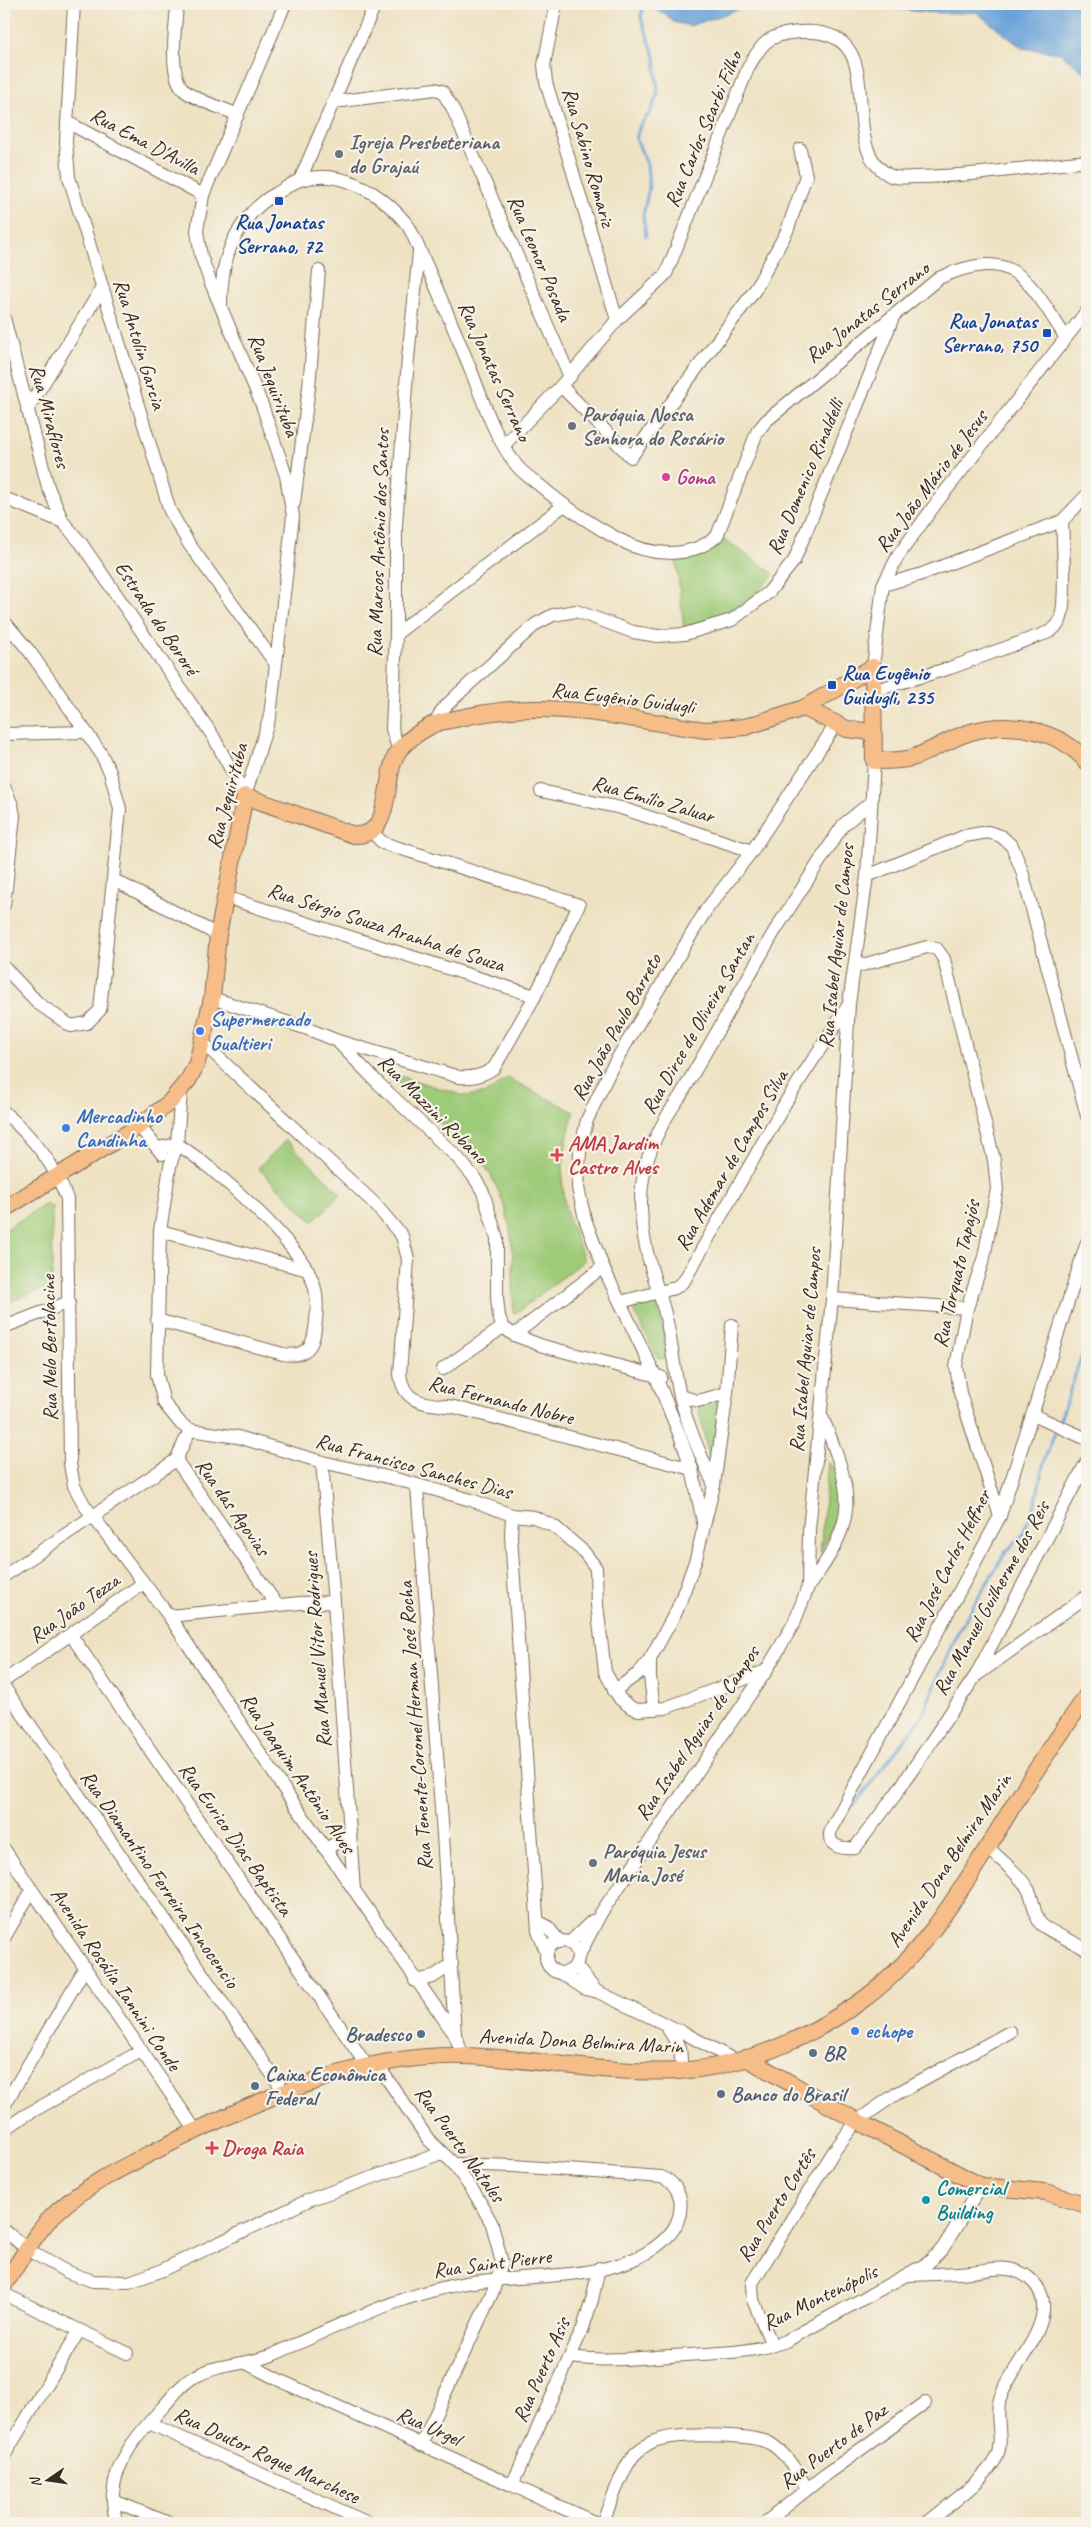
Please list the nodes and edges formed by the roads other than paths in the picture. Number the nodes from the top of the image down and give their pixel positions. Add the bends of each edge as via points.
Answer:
1 (74, 4) edge
2 (177, 4) edge
3 (285, 4) edge
4 (379, 4) edge
5 (556, 4) edge
6 (334, 102) junction
7 (238, 116) junction
8 (67, 122) junction
9 (800, 149) dead end
10 (1087, 161) edge
11 (300, 180) junction
12 (203, 195) junction
13 (420, 250) junction
14 (319, 271) dead end
15 (102, 288) junction
16 (221, 306) junction
17 (1087, 311) edge
18 (895, 313) junction
19 (4, 318) edge
20 (617, 320) junction
21 (1066, 338) junction
22 (565, 382) junction
23 (27, 410) junction
24 (504, 445) junction
25 (1087, 495) edge
26 (4, 498) edge
27 (563, 506) junction
28 (293, 516) junction
29 (1062, 521) junction
30 (63, 522) junction
31 (883, 585) junction
32 (4, 620) edge
33 (396, 634) junction
34 (275, 663) junction
35 (873, 667) junction
36 (872, 691) junction
37 (804, 708) junction
38 (836, 724) junction
39 (434, 725) junction
40 (86, 732) junction
41 (873, 732) junction
42 (4, 734) edge
43 (399, 751) junction
44 (874, 761) junction
45 (1087, 762) edge
46 (4, 787) edge
47 (541, 791) dead end
48 (245, 796) junction
49 (870, 804) junction
50 (372, 832) junction
51 (752, 851) junction
52 (867, 876) junction
53 (114, 880) junction
54 (225, 897) junction
55 (4, 905) edge
56 (218, 935) junction
57 (4, 967) edge
58 (855, 967) junction
59 (535, 996) junction
60 (212, 998) junction
61 (849, 1004) junction
62 (338, 1041) junction
63 (203, 1043) junction
64 (181, 1091) junction
65 (4, 1112) edge
66 (1087, 1116) edge
67 (139, 1126) junction
68 (177, 1144) junction
69 (158, 1148) junction
70 (170, 1166) junction
71 (58, 1175) junction
72 (4, 1209) edge
73 (160, 1231) junction
74 (1087, 1242) edge
75 (602, 1267) junction
76 (308, 1270) junction
77 (659, 1291) junction
78 (832, 1298) junction
79 (69, 1302) junction
80 (620, 1302) junction
81 (967, 1308) junction
82 (157, 1320) junction
83 (732, 1325) dead end
84 (4, 1327) edge
85 (504, 1327) junction
86 (514, 1336) junction
87 (443, 1369) dead end
88 (656, 1376) junction
89 (677, 1379) junction
90 (727, 1393) junction
91 (680, 1396) junction
92 (1034, 1415) junction
93 (822, 1417) junction
94 (190, 1430) junction
95 (1087, 1439) edge
96 (176, 1460) junction
97 (1087, 1461) edge
98 (322, 1462) junction
99 (692, 1469) junction
100 (714, 1485) junction
101 (417, 1486) junction
102 (512, 1515) junction
103 (92, 1516) junction
104 (1000, 1516) junction
105 (703, 1522) junction
106 (4, 1576) edge
107 (142, 1584) junction
108 (808, 1587) junction
109 (1087, 1596) edge
110 (334, 1602) junction
111 (277, 1605) junction
112 (169, 1616) junction
113 (71, 1635) junction
114 (650, 1659) junction
115 (766, 1671) junction
116 (976, 1676) junction
117 (4, 1681) edge
118 (4, 1687) edge
119 (614, 1691) junction
120 (1087, 1695) edge
121 (654, 1709) junction
122 (350, 1836) junction
123 (987, 1847) junction
124 (855, 1848) joint
125 (4, 1849) edge
126 (325, 1849) junction
127 (32, 1890) junction
128 (354, 1893) junction
129 (601, 1913) junction
130 (540, 1922) junction
131 (4, 1938) edge
132 (564, 1942) junction
133 (1087, 1950) edge
134 (547, 1954) junction
135 (577, 1961) junction
136 (452, 1964) junction
137 (84, 1968) junction
138 (561, 1973) junction
139 (415, 1981) junction
140 (598, 1992) junction
141 (665, 2025) junction
142 (1010, 2032) dead end
143 (455, 2035) junction
144 (141, 2051) junction
145 (463, 2056) junction
146 (741, 2060) junction
147 (372, 2065) junction
148 (682, 2070) junction
149 (284, 2093) junction
150 (4, 2104) edge
151 (24, 2116) junction
152 (857, 2121) junction
153 (4, 2130) edge
154 (196, 2131) junction
155 (442, 2153) junction
156 (454, 2164) junction
157 (981, 2186) junction
158 (1086, 2206) edge
159 (4, 2230) edge
160 (28, 2250) junction
161 (599, 2268) junction
162 (910, 2275) junction
163 (498, 2280) junction
164 (4, 2285) edge
165 (4, 2294) edge
166 (79, 2331) junction
167 (772, 2345) junction
168 (127, 2353) dead end
169 (571, 2357) junction
170 (246, 2363) junction
171 (925, 2403) dead end
172 (149, 2423) junction
173 (421, 2445) junction
174 (4, 2456) edge
175 (512, 2485) junction
176 (807, 2488) junction
177 (114, 2501) junction
178 (116, 2523) edge
179 (170, 2523) edge
180 (368, 2523) edge
181 (596, 2523) edge
182 (602, 2523) edge
183 (765, 2523) edge
184 (928, 2523) edge

1 - 8 street, Rua Antolin Garcia
2 - 7 street via 174,71 179,84 186,92
3 - 7 street
4 - 6 street via 373,8
5 - 20 street, Rua Sabino Romariz via 544,65 546,82
6 - 11 street
6 - 22 street, Rua Leonor Posada via 435,89 444,94 460,124
7 - 12 street
8 - 12 street, Rua Ema D'Avilla
8 - 15 street, Rua Antolin Garcia via 66,156 70,177
9 - 22 street via 806,176 790,224 755,290 631,457
10 - 20 street, Rua Carlos Scarbi Filho via 893,177 878,168 870,156 865,141 856,70 846,43 814,31 772,37 761,45 748,68 666,274
11 - 13 street, Rua Jonatas Serrano via 323,177 344,180 380,197 409,227
11 - 16 street, Rua Jonatas Serrano via 268,198 238,231 222,275
12 - 16 street via 197,231 201,256
13 - 24 street, Rua Jonatas Serrano
13 - 33 street, Rua Marcos Antônio dos Santos via 408,358 396,525
14 - 28 street
15 - 23 street
15 - 34 street, Rua Antolin Garcia via 173,518
16 - 28 street, Rua Jequirituba via 262,405 286,476
17 - 21 street, Rua João Mário de Jesus
18 - 21 street, Rua Jonatas Serrano via 939,278 962,268 983,264 1003,266 1020,274 1036,292
18 - 27 street, Rua Jonatas Serrano via 803,389 757,432 717,536 705,546 690,551 650,552 628,544
18 - 39 street, Rua Domenico Rinaldelli via 794,561 768,593 732,620 685,634 658,636 633,632 576,612 553,615 536,624 457,696 442,710
19 - 23 street, Rua Miraflores
20 - 22 street, Rua Carlos Scarbi Filho
21 - 31 street, Rua João Mário de Jesus via 937,502 898,556
22 - 24 street, Rua Carlos Scarbi Filho
23 - 30 street, Rua Miraflores via 48,487
24 - 27 street, Rua Jonatas Serrano via 517,466
25 - 29 street
26 - 30 street
27 - 33 street
28 - 34 street, Rua Jequirituba
29 - 31 street via 919,575
29 - 36 street via 1062,605 1057,626 1049,632 950,668
30 - 48 street, Estrada do Bororé via 213,736
31 - 35 street, Rua João Mário de Jesus
32 - 40 street
33 - 43 street, Rua Marcos Antônio dos Santos via 392,729
34 - 48 street, Rua Jequirituba via 270,716
35 - 36 main road, Rua João Mário de Jesus
35 - 37 main road, Rua Eugênio Guidugli
36 - 41 main road, Rua João Mário de Jesus
37 - 38 main road
37 - 39 main road, Rua Eugênio Guidugli via 726,730 533,708 477,715
38 - 41 main road
38 - 51 street, Rua João Paulo Barreto
39 - 43 main road, Rua Eugênio Guidugli
40 - 42 street
40 - 53 street via 110,772 120,809
41 - 44 main road, Rua Isabel Aguiar de Campos
43 - 50 main road via 391,769 384,812
44 - 45 main road via 912,757 972,731 1007,728 1028,729 1051,736 1078,750
44 - 49 street, Rua Isabel Aguiar de Campos
46 - 55 street via 14,816
47 - 51 street, Rua Emílio Zaluar via 621,808
48 - 50 main road via 354,834
48 - 54 main road, Rua Jequirituba
49 - 52 street, Rua Isabel Aguiar de Campos
49 - 77 street, Rua Dirce de Oliveira Santan via 843,825 774,932 653,1139 645,1162 642,1224 652,1274
50 - 59 street via 383,843 579,905
51 - 75 street, Rua João Paulo Barreto via 706,910 611,1069 587,1120 580,1151 578,1188
52 - 58 street, Rua Isabel Aguiar de Campos
52 - 66 street via 965,836 988,832 1001,836 1012,846 1022,871
53 - 56 street
53 - 57 street via 103,998 94,1018 71,1026 39,1004
54 - 56 main road, Rua Jequirituba
54 - 59 street, Rua Sérgio Souza Aranha de Souza
56 - 60 main road, Rua Jequirituba
58 - 61 street, Rua Isabel Aguiar de Campos
58 - 81 street, Rua Torquato Tapajós via 926,947 937,949 944,959 994,1160 997,1189 984,1257
59 - 62 street via 494,1068 472,1078
60 - 62 street
60 - 63 main road, Rua Jequirituba
61 - 77 street, Rua Ademar de Campos Silva via 787,1100 684,1281 675,1288
61 - 78 street, Rua Isabel Aguiar de Campos
62 - 85 street, Rua Mazzini Rubano via 457,1157 483,1192 497,1238 498,1304
63 - 64 main road, Rua Jequirituba via 197,1063
63 - 99 street, Rua Fernando Nobre via 374,1203 402,1236 408,1259 400,1374 402,1387 411,1398
64 - 67 main road, Rua Jequirituba
64 - 68 street
65 - 71 street, Rua Nelo Bertolacine via 33,1139
67 - 69 street
67 - 71 main road, Rua Jequirituba
68 - 69 street
68 - 70 street
68 - 76 street via 245,1200 290,1244
69 - 70 street
70 - 73 street
71 - 72 main road, Rua Jequirituba
71 - 79 street, Rua Nelo Bertolacine via 67,1199
73 - 76 street
73 - 82 street
74 - 92 street, Rua José Carlos Heffner
75 - 80 street, Rua João Paulo Barreto
75 - 86 street
76 - 82 street via 314,1284 317,1311 313,1341 305,1352 298,1355 283,1354
77 - 80 street, Rua Ademar de Campos Silva
77 - 89 street
78 - 81 street
78 - 93 street, Rua Isabel Aguiar de Campos
79 - 84 street
79 - 103 street, Rua Nelo Bertolacine via 70,1464 74,1486
80 - 88 street, Rua João Paulo Barreto
81 - 104 street, Rua Torquato Tapajós via 957,1352 957,1379
82 - 94 street via 156,1375 159,1391 172,1416
83 - 90 street
85 - 86 street
85 - 87 street
86 - 88 street
88 - 89 street
88 - 99 street, Rua João Paulo Barreto
89 - 91 street
90 - 91 street via 698,1401
90 - 100 street
91 - 100 street
92 - 95 street
92 - 104 street, Rua José Carlos Heffner
93 - 108 street, Rua Isabel Aguiar de Campos via 809,1530
93 - 108 street via 844,1472 848,1490 847,1512 832,1552
94 - 96 street, Rua das Agovias
94 - 98 street, Rua Francisco Sanches Dias via 238,1437
96 - 103 street
96 - 111 street, Rua das Agovias
97 - 116 street, Rua Manuel Guilherme dos Reis
98 - 101 street, Rua Francisco Sanches Dias
98 - 110 street, Rua Manuel Vitor Rodrigues
99 - 105 street, Rua João Paulo Barreto
100 - 105 street
101 - 102 street, Rua Francisco Sanches Dias
101 - 136 street, Rua Tenente-Coronel Herman José Rocha
102 - 119 street, Rua Francisco Sanches Dias via 534,1517 556,1527 593,1562 603,1664
102 - 130 street via 510,1536 518,1654
103 - 106 street
103 - 107 street, Rua Joaquim Antônio Alves
104 - 124 street, Rua José Carlos Heffner via 831,1829 830,1837 835,1846
105 - 114 street via 686,1588 668,1630
107 - 112 street, Rua Joaquim Antônio Alves
107 - 113 street, Rua João Tezza
108 - 115 street, Rua Isabel Aguiar de Campos via 794,1623
109 - 116 street
110 - 111 street
110 - 122 street, Rua Manuel Vitor Rodrigues
111 - 112 street
112 - 126 street, Rua Joaquim Antônio Alves
113 - 117 street, Rua João Tezza
113 - 147 street, Rua Eurico Dias Baptista
114 - 119 street via 639,1673
114 - 121 street
115 - 121 street, Rua Francisco Sanches Dias
115 - 129 street, Rua Isabel Aguiar de Campos
116 - 124 street, Rua Manuel Guilherme dos Reis
118 - 149 street, Rua Diamantino Ferreira Innocencio
119 - 121 street, Rua Francisco Sanches Dias via 632,1708
120 - 123 main road, Avenida Dona Belmira Marin
122 - 126 street
122 - 128 street, Rua Manuel Vitor Rodrigues
123 - 133 street via 1029,1890 1037,1917 1045,1928
123 - 146 main road, Avenida Dona Belmira Marin via 932,1930 899,1971 856,2004 818,2027
125 - 127 street, Avenida Rosália Iannini Conde
126 - 128 street, Rua Joaquim Antônio Alves
127 - 131 street
127 - 137 street, Avenida Rosália Iannini Conde
128 - 139 street, Rua Joaquim Antônio Alves
129 - 132 street, Rua Isabel Aguiar de Campos
129 - 135 street, Rua Isabel Aguiar de Campos
130 - 132 street
130 - 134 street via 538,1931
132 - 134 street via 552,1946
132 - 135 street via 575,1949
134 - 138 street via 551,1968
135 - 138 street via 566,1973
135 - 140 street
136 - 139 street via 434,1977
136 - 143 street, Rua Tenente-Coronel Herman José Rocha
137 - 144 street, Avenida Rosália Iannini Conde
137 - 150 street
138 - 140 street via 585,1989
139 - 143 street, Rua Joaquim Antônio Alves
140 - 141 street
141 - 146 street
141 - 148 street via 680,2048
142 - 152 street, Rua Puerto Cortês via 896,2094
143 - 145 street, Rua Joaquim Antônio Alves
144 - 151 street
144 - 154 street, Avenida Rosália Iannini Conde
145 - 147 main road, Avenida Dona Belmira Marin
145 - 148 main road, Avenida Dona Belmira Marin via 628,2070
146 - 148 main road, Avenida Dona Belmira Marin
146 - 152 main road
147 - 149 main road, Avenida Dona Belmira Marin
147 - 155 street, Rua Puerto Natales
149 - 154 main road, Avenida Dona Belmira Marin
150 - 151 street
151 - 153 street
152 - 157 main road
152 - 167 street, Rua Puerto Cortês via 834,2151 754,2279 751,2289 753,2300
154 - 160 main road, Avenida Dona Belmira Marin via 114,2172 76,2196 44,2225
155 - 156 street, Rua Puerto Natales
155 - 160 street via 311,2199 160,2271 129,2282 84,2278
156 - 161 street, Rua Saint Pierre via 665,2178 675,2188 681,2205 674,2229 646,2254
156 - 163 street, Rua Puerto Natales via 492,2224 502,2263
157 - 158 main road via 1046,2192
157 - 162 street, Rua Montenópolis via 943,2248 928,2264
159 - 160 street
160 - 164 main road, Avenida Dona Belmira Marin
161 - 163 street, Rua Saint Pierre via 538,2278
161 - 169 street, Rua Puerto Asis via 592,2300
162 - 167 street, Rua Montenópolis via 810,2329
162 - 184 street via 994,2269 1017,2271 1036,2286 1044,2312 1000,2398 1000,2446 996,2459
163 - 170 street, Rua Saint Pierre via 467,2283 403,2298 270,2356
163 - 173 street, Rua Puerto Natales
165 - 166 street
166 - 168 street
166 - 174 street
167 - 169 street, Rua Montenópolis via 737,2351 619,2359
169 - 175 street, Rua Puerto Asis
170 - 172 street, Rua Saint Pierre via 214,2369 191,2379
170 - 173 street, Rua Urgel
171 - 176 street, Rua Puerto de Paz
172 - 177 street, Rua Saint Pierre via 137,2435 125,2457 116,2482
172 - 180 street, Rua Doutor Roque Marchese
173 - 175 street, Rua Urgel
175 - 181 street, Rua Urgel
176 - 182 street via 785,2456 760,2440 744,2436 667,2438 652,2442 633,2457
176 - 183 street, Rua Puerto de Paz
177 - 178 street, Rua Saint Pierre
177 - 179 street

